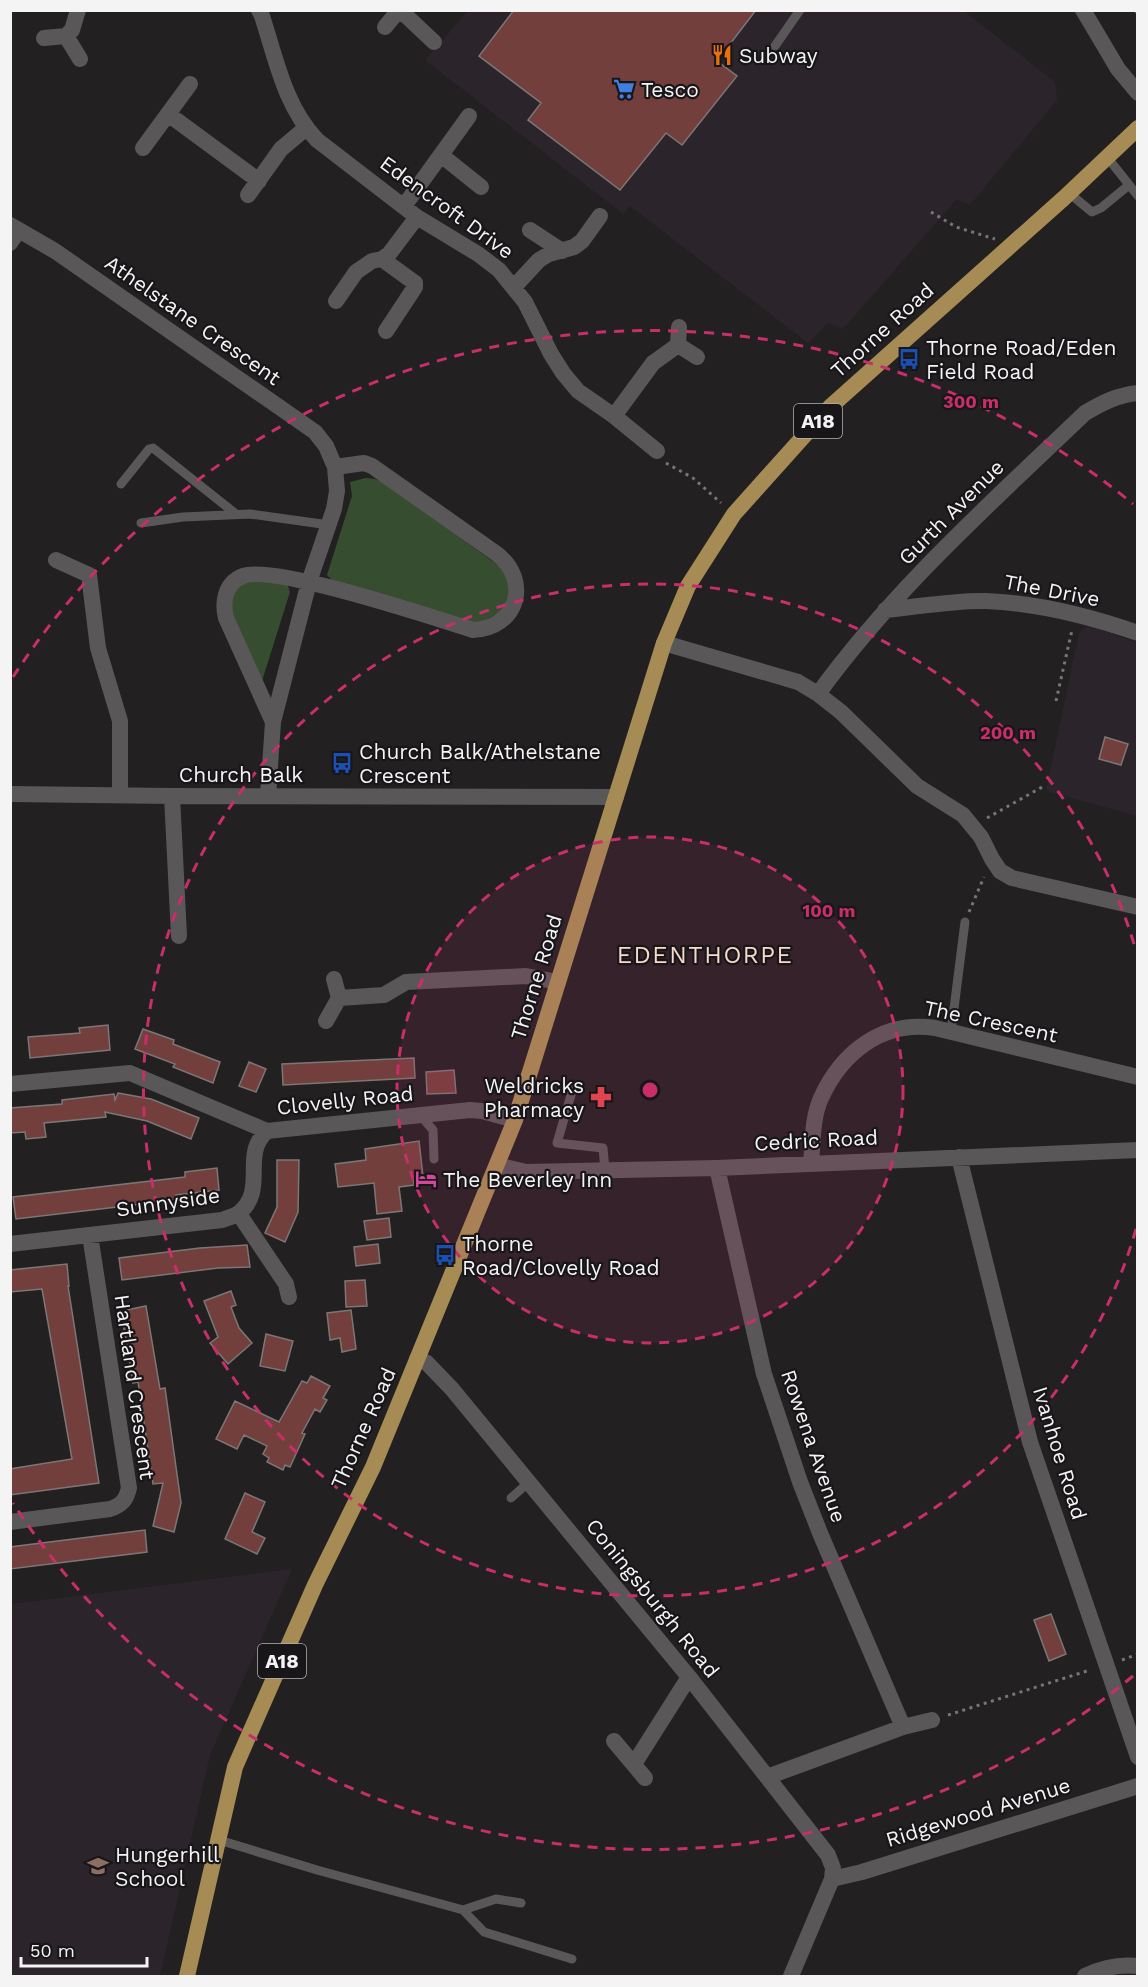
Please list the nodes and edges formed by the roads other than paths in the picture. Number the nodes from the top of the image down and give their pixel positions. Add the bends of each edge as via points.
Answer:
1 (78, 10) edge
2 (259, 10) edge
3 (399, 10) edge
4 (800, 10) edge
5 (1083, 10) edge
6 (385, 27) dead end
7 (66, 36) junction
8 (44, 38) dead end
9 (434, 42) dead end
10 (775, 46) dead end
11 (80, 59) dead end
12 (190, 84) dead end
13 (1137, 93) edge
14 (168, 114) junction
15 (469, 116) dead end
16 (306, 128) junction
17 (1137, 128) edge
18 (143, 148) dead end
19 (441, 155) junction
20 (1107, 157) junction
21 (259, 181) junction
22 (1129, 185) junction
23 (481, 187) dead end
24 (1069, 193) junction
25 (248, 195) dead end
26 (1137, 196) edge
27 (404, 206) junction
28 (600, 216) dead end
29 (417, 217) junction
30 (530, 230) dead end
31 (13, 233) edge
32 (562, 251) junction
33 (382, 259) junction
34 (514, 287) junction
35 (336, 301) dead end
36 (679, 327) dead end
37 (386, 331) dead end
38 (678, 345) junction
39 (697, 357) dead end
40 (1137, 393) edge
41 (614, 416) junction
42 (657, 451) road end
43 (335, 467) junction
44 (121, 484) dead end
45 (236, 514) junction
46 (141, 523) dead end
47 (329, 525) junction
48 (56, 560) dead end
49 (918, 576) junction
50 (309, 582) junction
51 (936, 605) junction
52 (885, 610) junction
53 (1137, 633) edge
54 (664, 643) junction
55 (818, 694) junction
56 (273, 722) junction
57 (10, 794) edge
58 (120, 795) junction
59 (172, 796) junction
60 (268, 796) junction
61 (616, 797) junction
62 (1137, 907) edge
63 (965, 922) road end
64 (179, 936) dead end
65 (334, 979) dead end
66 (558, 982) junction
67 (339, 998) junction
68 (326, 1021) dead end
69 (951, 1032) junction
70 (1137, 1077) edge
71 (10, 1084) edge
72 (573, 1088) dead end
73 (420, 1114) junction
74 (515, 1120) junction
75 (267, 1131) junction
76 (1137, 1150) edge
77 (959, 1157) junction
78 (434, 1159) dead end
79 (811, 1163) junction
80 (497, 1166) junction
81 (717, 1168) junction
82 (605, 1170) junction
83 (239, 1214) junction
84 (90, 1235) junction
85 (10, 1244) edge
86 (289, 1297) dead end
87 (417, 1359) junction
88 (529, 1482) junction
89 (511, 1498) dead end
90 (10, 1522) edge
91 (689, 1677) junction
92 (932, 1719) road end
93 (903, 1727) junction
94 (614, 1741) dead end
95 (1137, 1758) edge
96 (634, 1764) junction
97 (767, 1776) junction
98 (645, 1778) dead end
99 (1137, 1786) edge
100 (219, 1840) junction
101 (832, 1879) junction
102 (521, 1903) dead end
103 (463, 1910) junction
104 (572, 1959) dead end
105 (1137, 1966) edge
106 (187, 1977) edge
107 (791, 1977) edge
108 (1085, 1977) edge

1 - 7 street
2 - 16 street, Edencroft Drive via 286,88
3 - 6 street
3 - 9 street
4 - 10 lane
5 - 13 street
7 - 8 street
7 - 11 street
12 - 14 street
14 - 18 street
14 - 21 street
15 - 19 street
16 - 21 street via 281,149
16 - 27 street, Edencroft Drive
17 - 20 main road, Thorne Road / A18
19 - 23 street
19 - 27 street
20 - 22 lane
20 - 24 main road, Thorne Road / A18
21 - 25 street
22 - 24 lane via 1092,212
22 - 26 lane
24 - 54 main road, Thorne Road / A18 via 830,407 734,514 688,586
27 - 29 street, Edencroft Drive
28 - 32 street via 582,241
29 - 33 street
29 - 34 street, Edencroft Drive via 478,254
30 - 32 street
31 - 43 street, Athelstane Crescent via 55,251 315,432
32 - 34 street via 539,260
33 - 35 street via 356,272
33 - 37 street via 415,283
34 - 41 street, Edencroft Drive via 563,373 578,391
36 - 38 street
38 - 39 street
38 - 41 street via 653,363
40 - 49 street, Gurth Avenue via 1123,394 1085,413
41 - 42 street, Edencroft Drive
43 - 47 street, Athelstane Crescent via 337,491
43 - 50 street, Athelstane Crescent via 352,463 372,466 498,554 513,575 515,601 502,621 473,630
44 - 45 lane via 153,448
45 - 46 lane
45 - 47 lane
47 - 50 street, Athelstane Crescent
48 - 58 street via 89,575 98,648 120,721
49 - 51 street
49 - 52 street, Gurth Avenue
50 - 56 street, Athelstane Crescent
50 - 56 street, Athelstane Crescent via 257,574 244,576 231,585 225,599 226,618
51 - 52 street, The Drive
51 - 53 street, The Drive via 983,601 1022,604
52 - 55 street, Gurth Avenue
54 - 55 street via 798,682
54 - 61 main road, Thorne Road / A18
55 - 62 street via 841,711 917,786 963,815 1000,871 1012,878
56 - 60 street, Athelstane Crescent
57 - 58 street, Church Balk
58 - 59 street, Church Balk
59 - 60 street, Church Balk
59 - 64 street
60 - 61 street, Church Balk
61 - 66 main road, Thorne Road / A18
63 - 69 lane
65 - 67 street
66 - 67 street via 526,976 406,982 384,995
66 - 74 main road, Thorne Road / A18
67 - 68 street
69 - 70 street, The Crescent
69 - 79 street, The Crescent via 902,1027 859,1047 821,1099
71 - 75 street, Clovelly Road via 130,1073
72 - 82 lane via 557,1143 603,1148
73 - 74 street, Clovelly Road via 470,1110
73 - 75 street, Clovelly Road
73 - 78 lane via 433,1130
74 - 80 main road, Thorne Road / A18
75 - 83 street, Sunnyside via 258,1138 254,1151 255,1186
76 - 77 street, Cedric Road
77 - 79 street, Cedric Road
77 - 95 street, Ivanhoe Road via 1030,1442
79 - 81 street, Cedric Road
80 - 82 street, Cedric Road via 526,1172
80 - 87 main road, Thorne Road / A18
81 - 82 street, Cedric Road
81 - 93 street, Rowena Avenue via 765,1374 820,1533
83 - 84 street, Sunnyside via 222,1220
83 - 86 street via 286,1284
84 - 85 street, Sunnyside
84 - 90 street, Hartland Crescent via 129,1488 127,1496 110,1509
87 - 88 street, Coningsburgh Road via 427,1363 452,1389
87 - 100 main road, Thorne Road / A18 via 373,1467 315,1585 235,1767
88 - 89 lane
88 - 91 street, Coningsburgh Road
91 - 96 street
91 - 97 street, Coningsburgh Road
92 - 93 street
93 - 97 street
94 - 96 street
96 - 98 street
97 - 101 street, Coningsburgh Road via 828,1855
99 - 101 street, Ridgewood Avenue
100 - 103 lane
100 - 106 main road, Thorne Road / A18
101 - 107 street
102 - 103 lane via 500,1899
103 - 104 lane via 484,1932
105 - 108 street via 1103,1968

